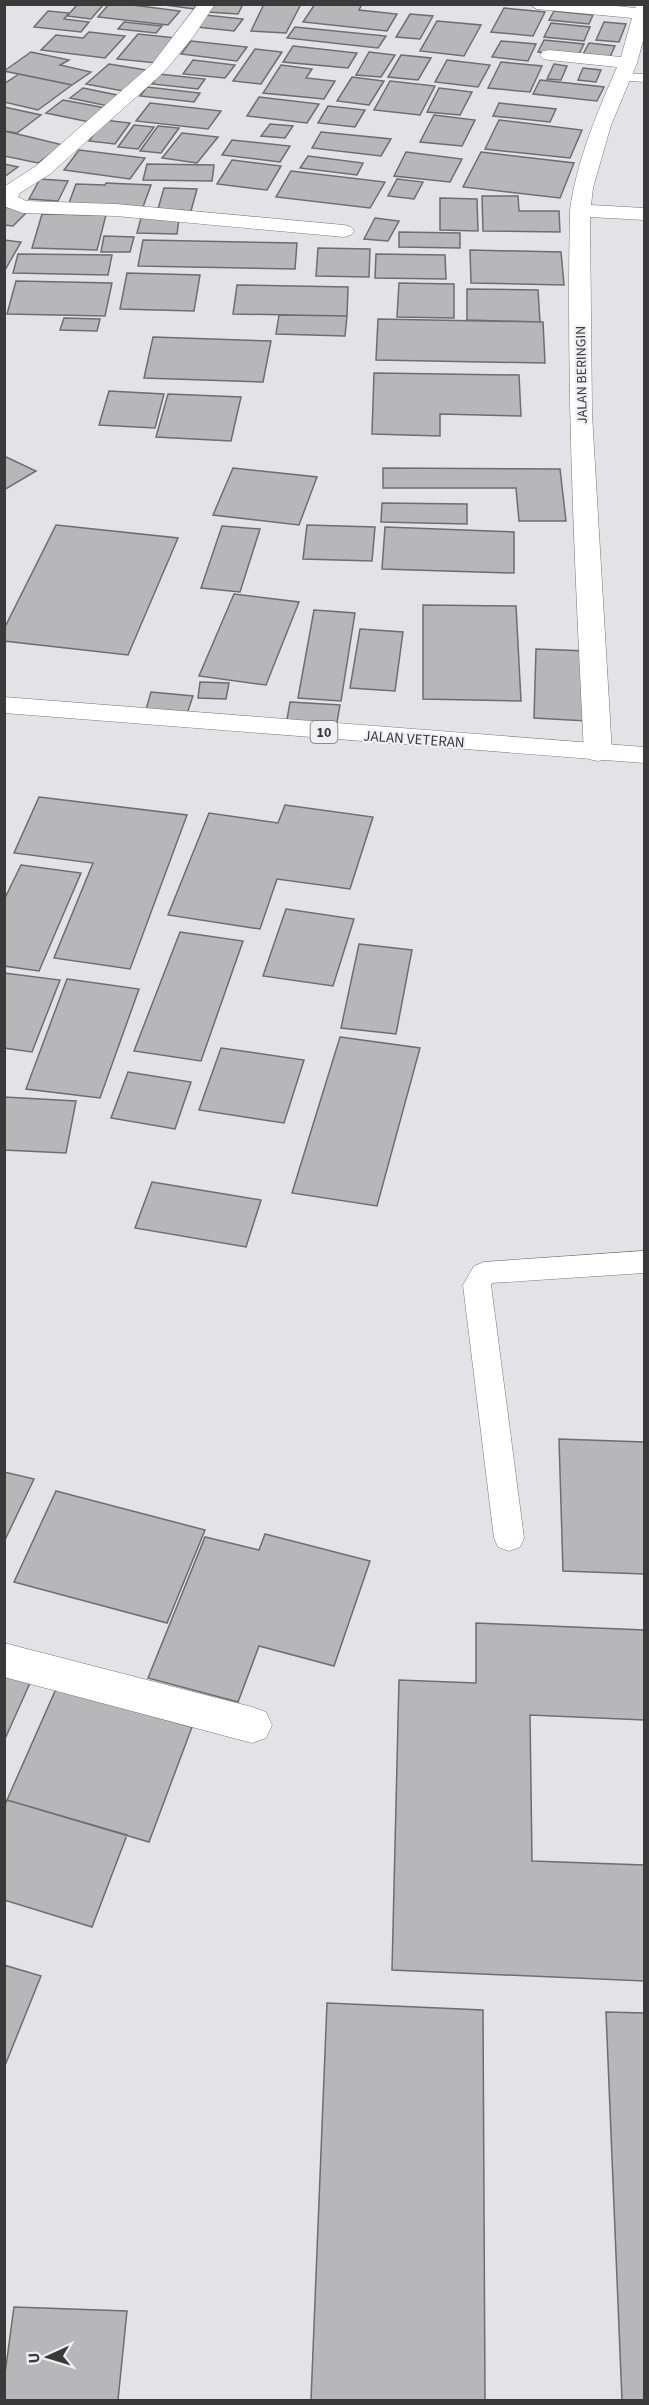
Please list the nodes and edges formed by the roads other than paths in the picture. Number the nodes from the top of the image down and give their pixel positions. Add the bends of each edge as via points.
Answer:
1 (207, 4) edge
2 (537, 4) edge
3 (643, 11) edge
4 (549, 55) dead end
5 (634, 65) edge
6 (580, 210) junction
7 (645, 214) edge
8 (344, 231) dead end
9 (4, 705) edge
10 (598, 753) junction
11 (645, 755) edge
12 (645, 1262) edge
13 (508, 1538) dead end
14 (4, 1660) edge
15 (252, 1725) dead end

1 - 8 main road via 158,68 43,170 12,190 8,198 23,207 116,210
2 - 3 main road
3 - 5 main road, JALAN BERINGIN
4 - 5 main road
5 - 6 main road, JALAN BERINGIN via 602,125
6 - 7 main road
6 - 10 main road, JALAN BERINGIN via 580,373
9 - 10 main road, JALAN VETERAN / 10
10 - 11 main road, JALAN VETERAN / 10
12 - 13 lane via 484,1274 477,1285
14 - 15 main road

